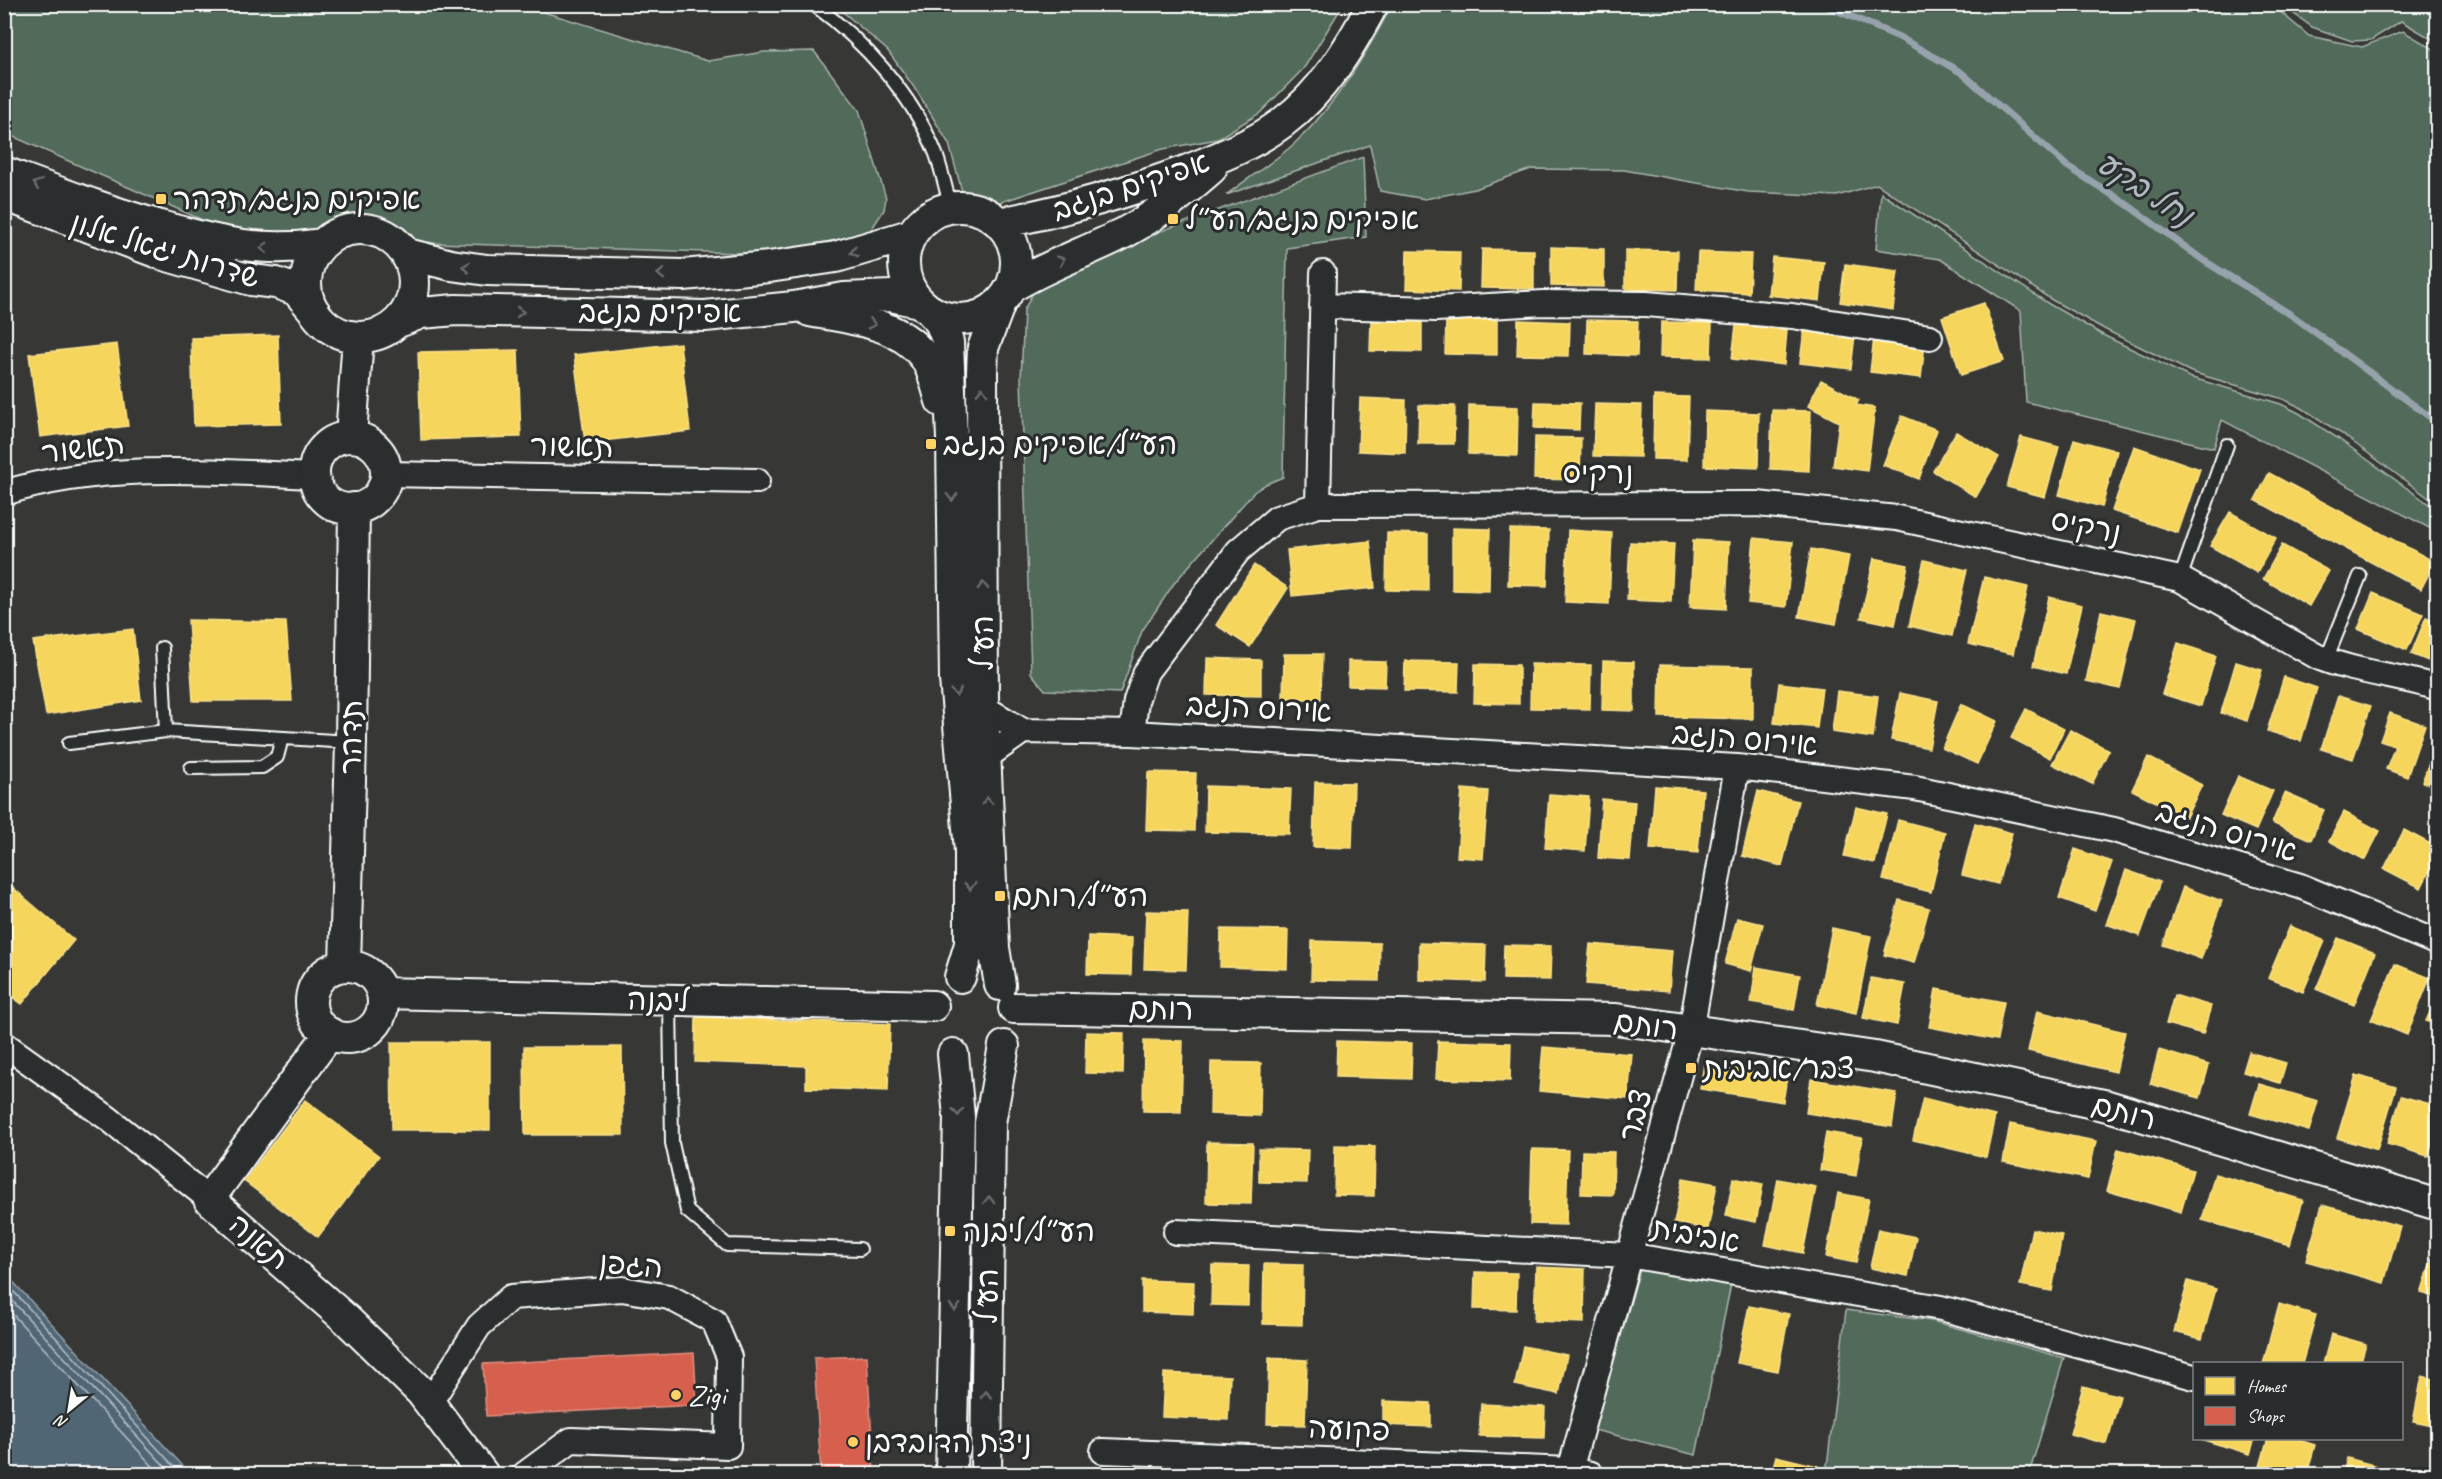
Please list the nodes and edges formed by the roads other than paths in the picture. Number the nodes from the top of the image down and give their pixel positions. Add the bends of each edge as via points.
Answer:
1 (813, 4) edge
2 (1373, 4) edge
3 (1227, 155) junction
4 (4, 172) edge
5 (4, 195) edge
6 (951, 208) junction
7 (999, 223) junction
8 (910, 235) junction
9 (322, 244) junction
10 (407, 254) junction
11 (1323, 273) dead end
12 (1005, 295) junction
13 (1322, 306) junction
14 (794, 307) junction
15 (925, 307) junction
16 (317, 315) junction
17 (400, 321) junction
18 (358, 337) junction
19 (1930, 337) dead end
20 (351, 437) junction
21 (952, 439) junction
22 (2228, 445) dead end
23 (386, 474) junction
24 (314, 476) junction
25 (757, 481) dead end
26 (4, 493) edge
27 (1318, 505) junction
28 (354, 508) junction
29 (2360, 576) dead end
30 (2180, 579) junction
31 (162, 648) dead end
32 (2326, 660) junction
33 (2438, 688) edge
34 (983, 707) junction
35 (166, 731) junction
36 (1023, 732) junction
37 (1132, 733) junction
38 (282, 738) junction
39 (351, 742) junction
40 (69, 743) dead end
41 (985, 759) junction
42 (1737, 767) junction
43 (191, 768) dead end
44 (2438, 942) edge
45 (345, 966) junction
46 (960, 977) junction
47 (382, 993) junction
48 (1007, 996) junction
49 (670, 1001) junction
50 (933, 1006) junction
51 (1691, 1031) junction
52 (330, 1033) junction
53 (4, 1044) edge
54 (1004, 1046) junction
55 (953, 1054) junction
56 (209, 1199) junction
57 (2438, 1205) edge
58 (1176, 1232) dead end
59 (860, 1249) dead end
60 (1628, 1255) junction
61 (2193, 1377) edge
62 (429, 1404) junction
63 (1103, 1451) dead end
64 (1577, 1473) edge
65 (483, 1474) edge
66 (525, 1474) edge
67 (951, 1474) edge
68 (986, 1474) edge

1 - 6 lane via 875,60 911,106 936,154
2 - 3 street, אפיקים בנגב via 1350,47 1309,98 1282,123
3 - 7 street, אפיקים בנגב via 1115,195
12 -> 3 street, אפיקים בנגב via 1036,272 1146,221
9 -> 4 street, שדרות יגאל אלון via 267,248 218,242 107,212
5 - 16 street, שדרות יגאל אלון via 164,255 296,290
6 - 7 street via 976,210
6 - 8 street via 928,217
7 - 12 street via 1015,254 1015,272
8 -> 10 street, אפיקים בנגב via 836,257 683,275 487,270
8 - 15 street via 903,270 909,287
9 - 10 street via 335,234 367,229 382,233
9 - 16 street via 306,271 310,305
10 - 17 street via 414,270 415,288 411,306
11 - 13 street
12 - 15 street via 985,314 967,319 949,318
34 -> 12 street, הע"ל via 983,348
13 - 19 street via 1436,309 1543,303 1646,304 1792,316
13 - 27 street
14 - 15 street, אפיקים בנגב via 844,298 891,296
17 -> 14 street, אפיקים בנגב via 421,313 456,310 705,316
14 -> 21 street via 884,327 902,336 928,363
15 - 21 street, הע"ל via 940,322 948,342
16 - 18 street via 334,331
17 - 18 street via 386,332
18 - 20 street
20 - 23 street via 363,439 377,449
20 - 24 street via 326,446 316,460
21 -> 46 street, הע"ל via 955,679 970,851 970,944
22 - 30 lane
23 - 25 street, תאשור
23 - 28 street via 378,495
24 - 26 street, תאשור via 186,470 121,473
24 - 28 street via 327,501
27 - 30 street, נרקיס via 1756,504 1897,518
27 - 37 street, נרקיס via 1277,518 1238,551 1146,672
28 - 39 street, תדהר
29 - 32 lane
30 - 32 street, נרקיס
31 - 35 lane
32 - 33 street, נרקיס
34 - 36 street
34 - 41 street, הע"ל
35 - 38 lane
35 - 40 lane
36 - 37 street, אירוס הנגב
36 - 41 street
37 - 42 street, אירוס הנגב
38 - 39 lane
38 - 43 lane via 277,757 262,767
39 - 45 street, תדהר
48 -> 41 street, הע"ל via 994,948
42 - 44 street, אירוס הנגב via 1915,788 2114,830 2300,886
42 - 51 street, צבר
45 - 47 street via 370,974
45 - 52 street via 323,975 312,994 314,1016
46 - 48 street via 987,978
46 - 50 street via 948,984
47 - 49 street, ליבנה
47 - 52 street via 383,1009 372,1029 351,1038
48 - 51 street, רותם via 1616,1019
48 - 54 street via 1013,1028
49 - 50 street, ליבנה
49 - 59 lane via 672,1143 687,1211 727,1245
50 - 55 street via 934,1034
51 - 57 street, רותם via 1875,1057 2108,1106
51 - 60 street, צבר
52 - 56 street
53 - 56 street, תאנה via 109,1119
54 - 55 street via 980,1058
68 -> 54 street, הע"ל via 990,1123
55 -> 67 street, הע"ל via 959,1117
56 - 62 street, תאנה via 347,1320
58 - 60 street, אביבית
60 - 61 street, אביבית via 1941,1308
60 - 64 street, צבר
62 - 65 street, תאנה
62 - 66 street, הגפן via 479,1326 511,1297 622,1289 669,1297 714,1321 729,1357 728,1446 571,1440
63 - 64 street, פקועה

